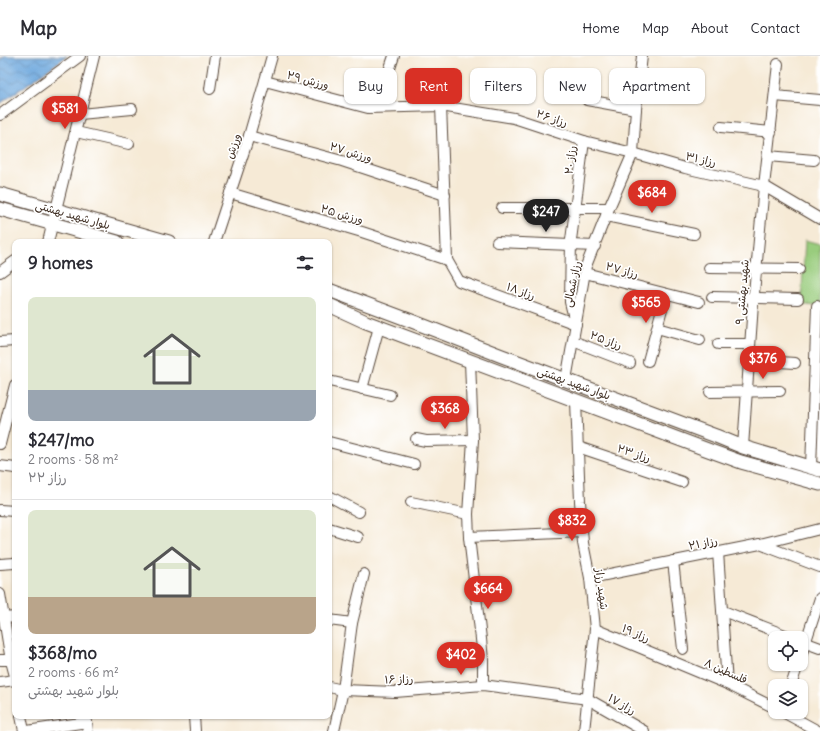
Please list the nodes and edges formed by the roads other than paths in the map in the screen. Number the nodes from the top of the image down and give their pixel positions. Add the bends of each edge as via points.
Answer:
1 (80, 56) edge
2 (94, 56) edge
3 (215, 56) edge
4 (272, 56) edge
5 (394, 56) edge
6 (642, 56) edge
7 (778, 64) dead end
8 (390, 68) edge
9 (265, 81) junction
10 (210, 89) dead end
11 (775, 96) junction
12 (820, 100) edge
13 (601, 103) edge
14 (441, 106) junction
15 (368, 108) joint
16 (132, 109) dead end
17 (636, 109) junction
18 (80, 114) junction
19 (0, 115) edge
20 (720, 127) dead end
21 (76, 132) junction
22 (771, 132) junction
23 (249, 136) junction
24 (584, 141) junction
25 (129, 144) dead end
26 (633, 153) junction
27 (768, 156) junction
28 (814, 160) dead end
29 (764, 186) junction
30 (230, 193) junction
31 (0, 194) edge
32 (445, 195) junction
33 (502, 208) dead end
34 (576, 208) junction
35 (0, 209) edge
36 (56, 210) junction
37 (608, 212) junction
38 (820, 219) edge
39 (52, 223) junction
40 (694, 234) dead end
41 (49, 239) edge
42 (107, 239) edge
43 (158, 239) edge
44 (215, 239) edge
45 (497, 242) dead end
46 (571, 245) junction
47 (594, 246) junction
48 (447, 260) junction
49 (12, 263) edge
50 (709, 268) dead end
51 (756, 269) junction
52 (799, 269) dead end
53 (0, 272) edge
54 (585, 272) junction
55 (332, 291) edge
56 (666, 294) junction
57 (712, 297) dead end
58 (754, 298) junction
59 (798, 299) dead end
60 (699, 302) dead end
61 (332, 306) edge
62 (816, 306) dead end
63 (576, 324) junction
64 (379, 327) junction
65 (657, 328) junction
66 (700, 340) dead end
67 (12, 341) edge
68 (573, 341) junction
69 (0, 342) edge
70 (718, 344) dead end
71 (750, 344) junction
72 (497, 354) junction
73 (749, 360) junction
74 (648, 361) dead end
75 (470, 362) junction
76 (630, 362) dead end
77 (796, 363) dead end
78 (491, 370) junction
79 (566, 380) junction
80 (332, 382) edge
81 (362, 389) junction
82 (747, 391) junction
83 (780, 391) dead end
84 (710, 392) dead end
85 (390, 395) dead end
86 (12, 397) edge
87 (576, 401) junction
88 (416, 439) dead end
89 (473, 440) junction
90 (332, 443) edge
91 (0, 444) edge
92 (743, 447) junction
93 (578, 448) junction
94 (414, 464) dead end
95 (0, 466) edge
96 (12, 468) edge
97 (815, 468) edge
98 (682, 482) dead end
99 (820, 484) edge
100 (332, 498) edge
101 (411, 502) dead end
102 (0, 510) edge
103 (12, 511) edge
104 (359, 512) dead end
105 (468, 514) junction
106 (332, 529) edge
107 (820, 529) edge
108 (582, 532) junction
109 (358, 537) dead end
110 (469, 537) junction
111 (760, 544) junction
112 (718, 552) junction
113 (673, 561) junction
114 (12, 563) edge
115 (0, 564) edge
116 (820, 567) edge
117 (364, 574) dead end
118 (590, 578) junction
119 (0, 594) edge
120 (820, 598) edge
121 (722, 611) junction
122 (12, 617) edge
123 (4, 618) junction
124 (332, 620) edge
125 (352, 623) junction
126 (595, 629) junction
127 (775, 631) edge
128 (807, 631) edge
129 (808, 644) edge
130 (820, 648) edge
131 (683, 649) dead end
132 (12, 655) edge
133 (667, 659) joint
134 (0, 660) edge
135 (12, 660) edge
136 (12, 680) edge
137 (0, 682) edge
138 (727, 684) junction
139 (482, 685) junction
140 (332, 688) edge
141 (343, 690) junction
142 (588, 699) junction
143 (768, 704) edge
144 (22, 719) edge
145 (194, 719) edge
146 (796, 719) edge
147 (24, 731) edge
148 (27, 731) edge
149 (88, 731) edge
150 (195, 731) edge
151 (334, 731) edge
152 (584, 731) edge
153 (644, 731) edge
154 (818, 731) edge

1 - 19 street
2 - 18 street
3 - 10 street
4 - 9 street, ورزش
5 - 8 street
6 - 17 street, رزاز شمالی
7 - 11 street, شهید بهشتی ۹
9 - 15 street, ورزش ۲۹
9 - 23 street, ورزش
11 - 12 street
11 - 22 street, شهید بهشتی ۹
13 - 17 street
14 - 15 street, رزاز ۲۶
14 - 24 street, رزاز ۲۶ via 514,118
14 - 32 street
16 - 18 street
17 - 26 street, رزاز شمالی
18 - 21 street
20 - 22 street
21 - 25 street
21 - 36 street
22 - 27 street, شهید بهشتی ۹
23 - 30 street, ورزش
23 - 32 street, ورزش ۲۷ via 342,161
24 - 26 street, رزاز ۲۶
24 - 34 street, رزاز ۲۰
26 - 29 street, رزاز ۳۱
26 - 37 street, رزاز شمالی
27 - 28 street
27 - 29 street, شهید بهشتی ۹
29 - 38 street, رزاز ۳۱
29 - 51 street, شهید بهشتی ۹
30 - 44 street, ورزش
30 - 48 street, ورزش ۲۵
31 - 36 main road, بلوار شهید بهشتی
32 - 48 street
33 - 34 street
34 - 37 street
34 - 46 street, رزاز ۲۰
35 - 39 main road, بلوار شهید بهشتی
36 - 39 street
36 - 43 main road, بلوار شهید بهشتی
37 - 40 street
37 - 47 street, رزاز شمالی
39 - 41 street
39 - 42 main road, بلوار شهید بهشتی
45 - 46 street
46 - 47 street
46 - 63 street, رزاز ۲۰ via 570,302
47 - 54 street, رزاز شمالی
48 - 63 street, رزاز ۱۸ via 459,281
49 - 53 street
50 - 51 street
51 - 52 street
51 - 58 street, شهید بهشتی ۹
54 - 56 street, رزاز ۲۷
54 - 63 street, رزاز شمالی
55 - 72 main road, بلوار شهید بهشتی
56 - 60 street, رزاز ۲۷
56 - 65 street
57 - 58 street
58 - 59 street
58 - 71 street, شهید بهشتی ۹
61 - 64 main road, بلوار شهید بهشتی
62 - 97 street
63 - 68 street, رزاز شمالی
64 - 75 main road, بلوار شهید بهشتی
64 - 81 street
65 - 66 street
65 - 74 street
67 - 69 street
68 - 76 street, رزاز ۲۵
68 - 79 street, رزاز شمالی
70 - 71 street
71 - 73 street, شهید بهشتی ۹
72 - 78 main road
72 - 79 main road, بلوار شهید بهشتی
73 - 77 street
73 - 82 street, شهید بهشتی ۹
75 - 78 main road, بلوار شهید بهشتی
75 - 89 street
78 - 87 main road, بلوار شهید بهشتی
79 - 92 main road, بلوار شهید بهشتی
80 - 81 street
81 - 85 street
82 - 83 street
82 - 84 street
82 - 92 street, شهید بهشتی ۹
86 - 91 street
87 - 93 street, شهید رزاز
87 - 99 main road, بلوار شهید بهشتی via 741,462
88 - 89 street
89 - 105 street
90 - 94 street
92 - 97 main road, بلوار شهید بهشتی
93 - 98 street, رزاز ۲۳
93 - 108 street, شهید رزاز
95 - 96 street
100 - 104 street
101 - 105 street
102 - 103 street
105 - 110 street
106 - 109 street
107 - 111 street, رزاز ۲۱
108 - 110 street
108 - 118 street, شهید رزاز
110 - 139 street via 483,660
111 - 112 street, رزاز ۲۱
111 - 116 street
112 - 113 street, رزاز ۲۱
112 - 121 street
113 - 118 street, رزاز ۲۱
113 - 131 street
114 - 115 street
117 - 125 street
118 - 126 street, شهید رزاز
119 - 123 street
120 - 128 street
121 - 127 street
121 - 138 street
122 - 123 street
123 - 132 street
124 - 125 street
125 - 141 street
126 - 133 street, رزاز ۱۹
126 - 142 street, شهید رزاز
129 - 130 street
133 - 138 street, فلسطین ۸
134 - 135 street
136 - 137 street
138 - 143 street, فلسطین ۸
139 - 141 street, رزاز ۱۶ via 395,692
139 - 142 street, رزاز ۱۶
140 - 141 street, رزاز ۱۶
141 - 151 street
142 - 152 street, شهید رزاز
142 - 153 street, رزاز ۱۷
144 - 147 street
145 - 150 street
146 - 154 street
148 - 149 street via 87,722

